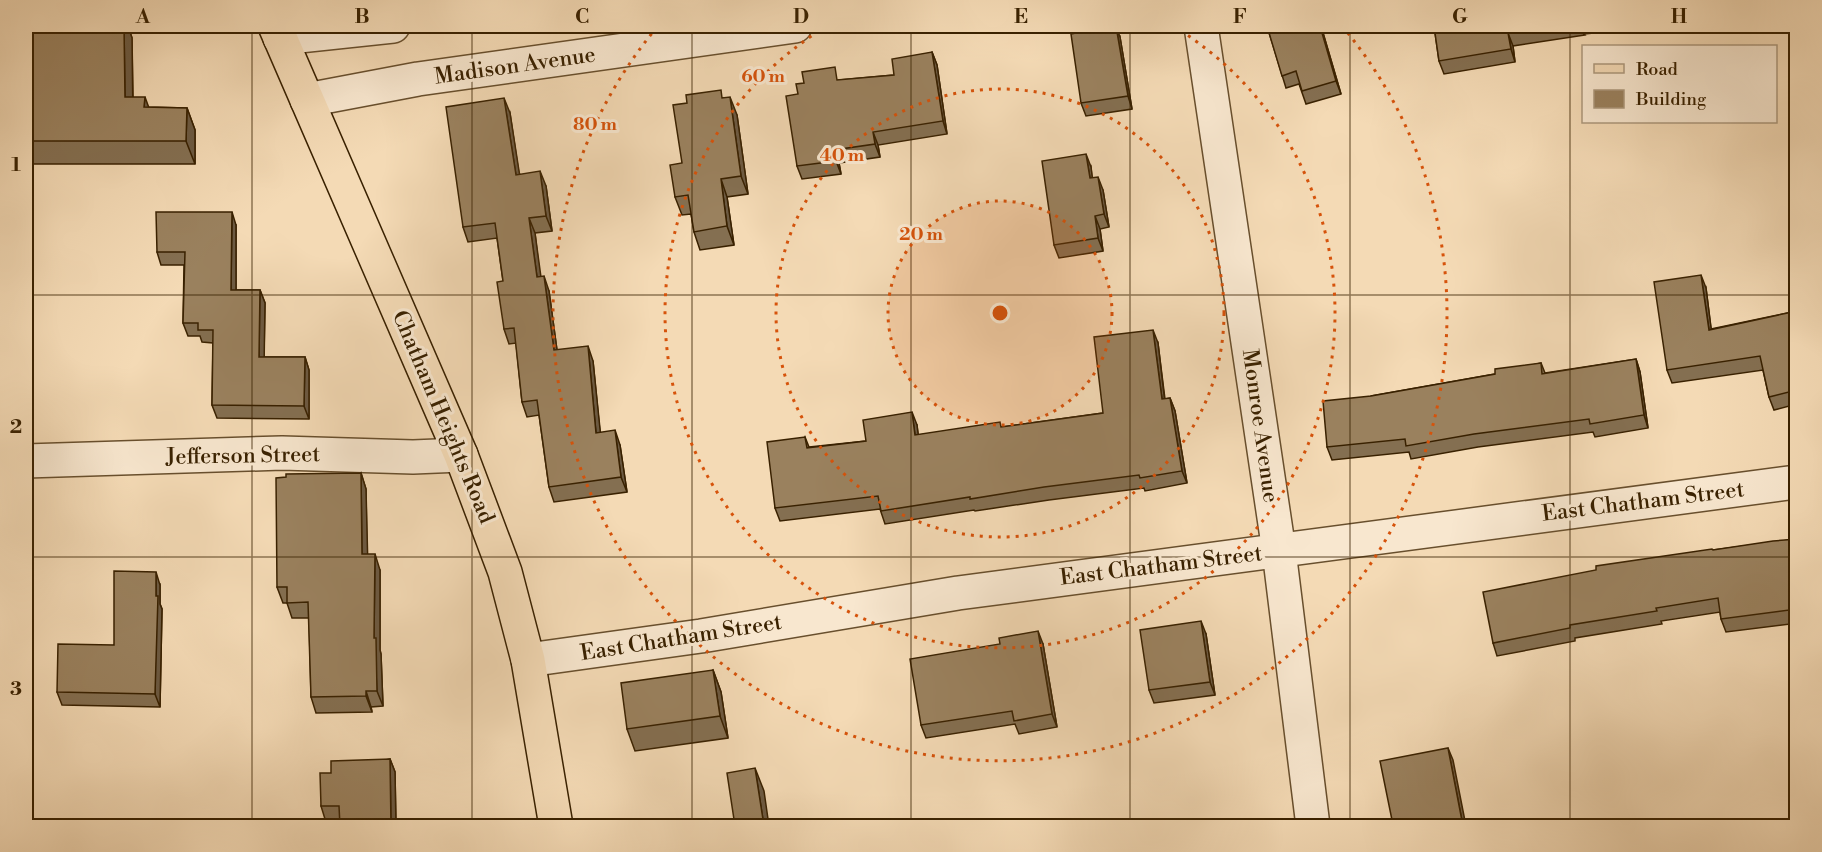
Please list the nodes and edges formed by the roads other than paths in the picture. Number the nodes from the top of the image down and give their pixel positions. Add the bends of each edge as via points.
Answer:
1 (393, 26) edge
2 (795, 26) edge
3 (1201, 26) edge
4 (277, 32) edge
5 (307, 100) junction
6 (461, 455) junction
7 (26, 461) edge
8 (1797, 482) edge
9 (1279, 551) junction
10 (528, 660) junction
11 (556, 826) edge
12 (1313, 826) edge

1 - 4 street
2 - 5 street, Madison Avenue via 417,80
3 - 9 street, Monroe Avenue
4 - 5 main road, Chatham Heights Road
5 - 6 main road, Chatham Heights Road
6 - 7 street, Jefferson Street via 282,453
6 - 10 main road, Chatham Heights Road via 505,572
8 - 9 street, East Chatham Street
9 - 10 street, East Chatham Street via 958,593
9 - 12 street, Monroe Avenue
10 - 11 main road, Chatham Heights Road

